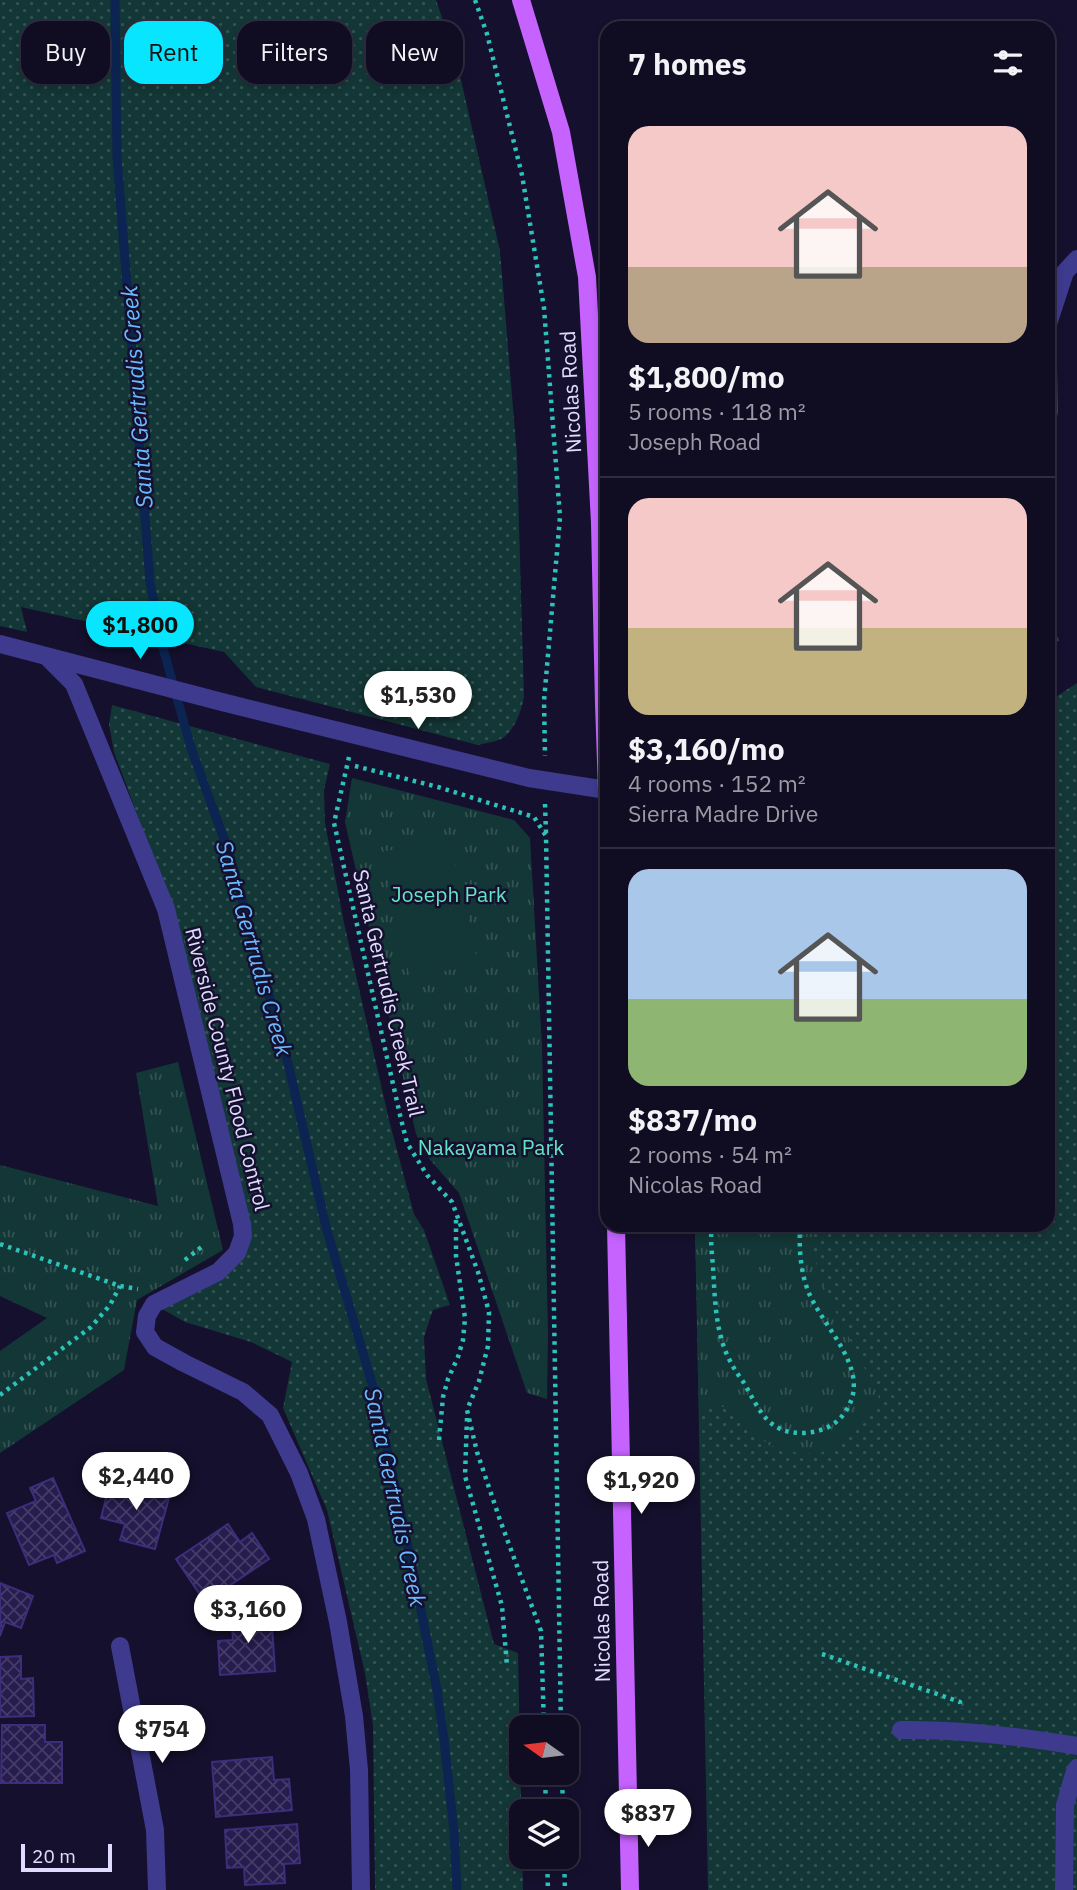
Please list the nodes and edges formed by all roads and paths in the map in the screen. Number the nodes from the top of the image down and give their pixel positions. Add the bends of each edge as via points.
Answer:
1 (475, 0) edge
2 (521, 0) edge
3 (1077, 259) edge
4 (1055, 303) edge
5 (600, 523) edge
6 (0, 644) edge
7 (47, 657) junction
8 (544, 701) dead end
9 (354, 736) junction
10 (355, 766) dead end
11 (600, 789) edge
12 (456, 1213) junction
13 (616, 1232) edge
14 (712, 1232) edge
15 (800, 1232) edge
16 (0, 1244) edge
17 (204, 1245) dead end
18 (177, 1265) dead end
19 (120, 1286) junction
20 (144, 1291) dead end
21 (0, 1395) edge
22 (467, 1410) junction
23 (439, 1440) dead end
24 (120, 1646) dead end
25 (822, 1654) dead end
26 (507, 1666) dead end
27 (962, 1713) dead end
28 (544, 1715) edge
29 (561, 1715) edge
30 (901, 1730) dead end
31 (1077, 1746) edge
32 (1077, 1768) edge
33 (547, 1869) edge
34 (564, 1869) edge
35 (157, 1890) edge
36 (361, 1890) edge
37 (548, 1890) edge
38 (565, 1890) edge
39 (630, 1890) edge
40 (1064, 1890) edge

1 - 8 path via 522,175 544,308 560,517
2 - 5 main road, Nicolas Road via 561,132 587,277
3 - 4 street via 1065,272
6 - 7 street
7 - 9 street
7 - 36 street, Riverside County Flood Control via 74,684 166,909 242,1224 237,1254 218,1272 154,1304 145,1332 155,1347 243,1391 270,1415 299,1473 316,1518 354,1716
9 - 11 street via 529,778
9 - 12 path, Santa Gertrudis Creek Trail via 334,823 407,1143
10 - 29 path via 534,817 546,836
12 - 22 path, Santa Gertrudis Creek Trail via 489,1311 488,1346
12 - 23 path via 456,1256 465,1318 463,1340 443,1397
13 - 39 main road, Nicolas Road
14 - 15 path via 717,1321 729,1360 767,1421 794,1433 827,1428 838,1420 855,1388 849,1359 807,1290
16 - 19 path
17 - 18 path
19 - 20 path
19 - 21 path via 91,1327
22 - 26 path, Santa Gertrudis Creek Trail via 465,1476 502,1606
22 - 28 path via 477,1452 541,1630
24 - 35 street via 155,1829
25 - 27 path via 960,1702
30 - 31 street via 1016,1736
32 - 40 street via 1065,1805
33 - 37 path
34 - 38 path

